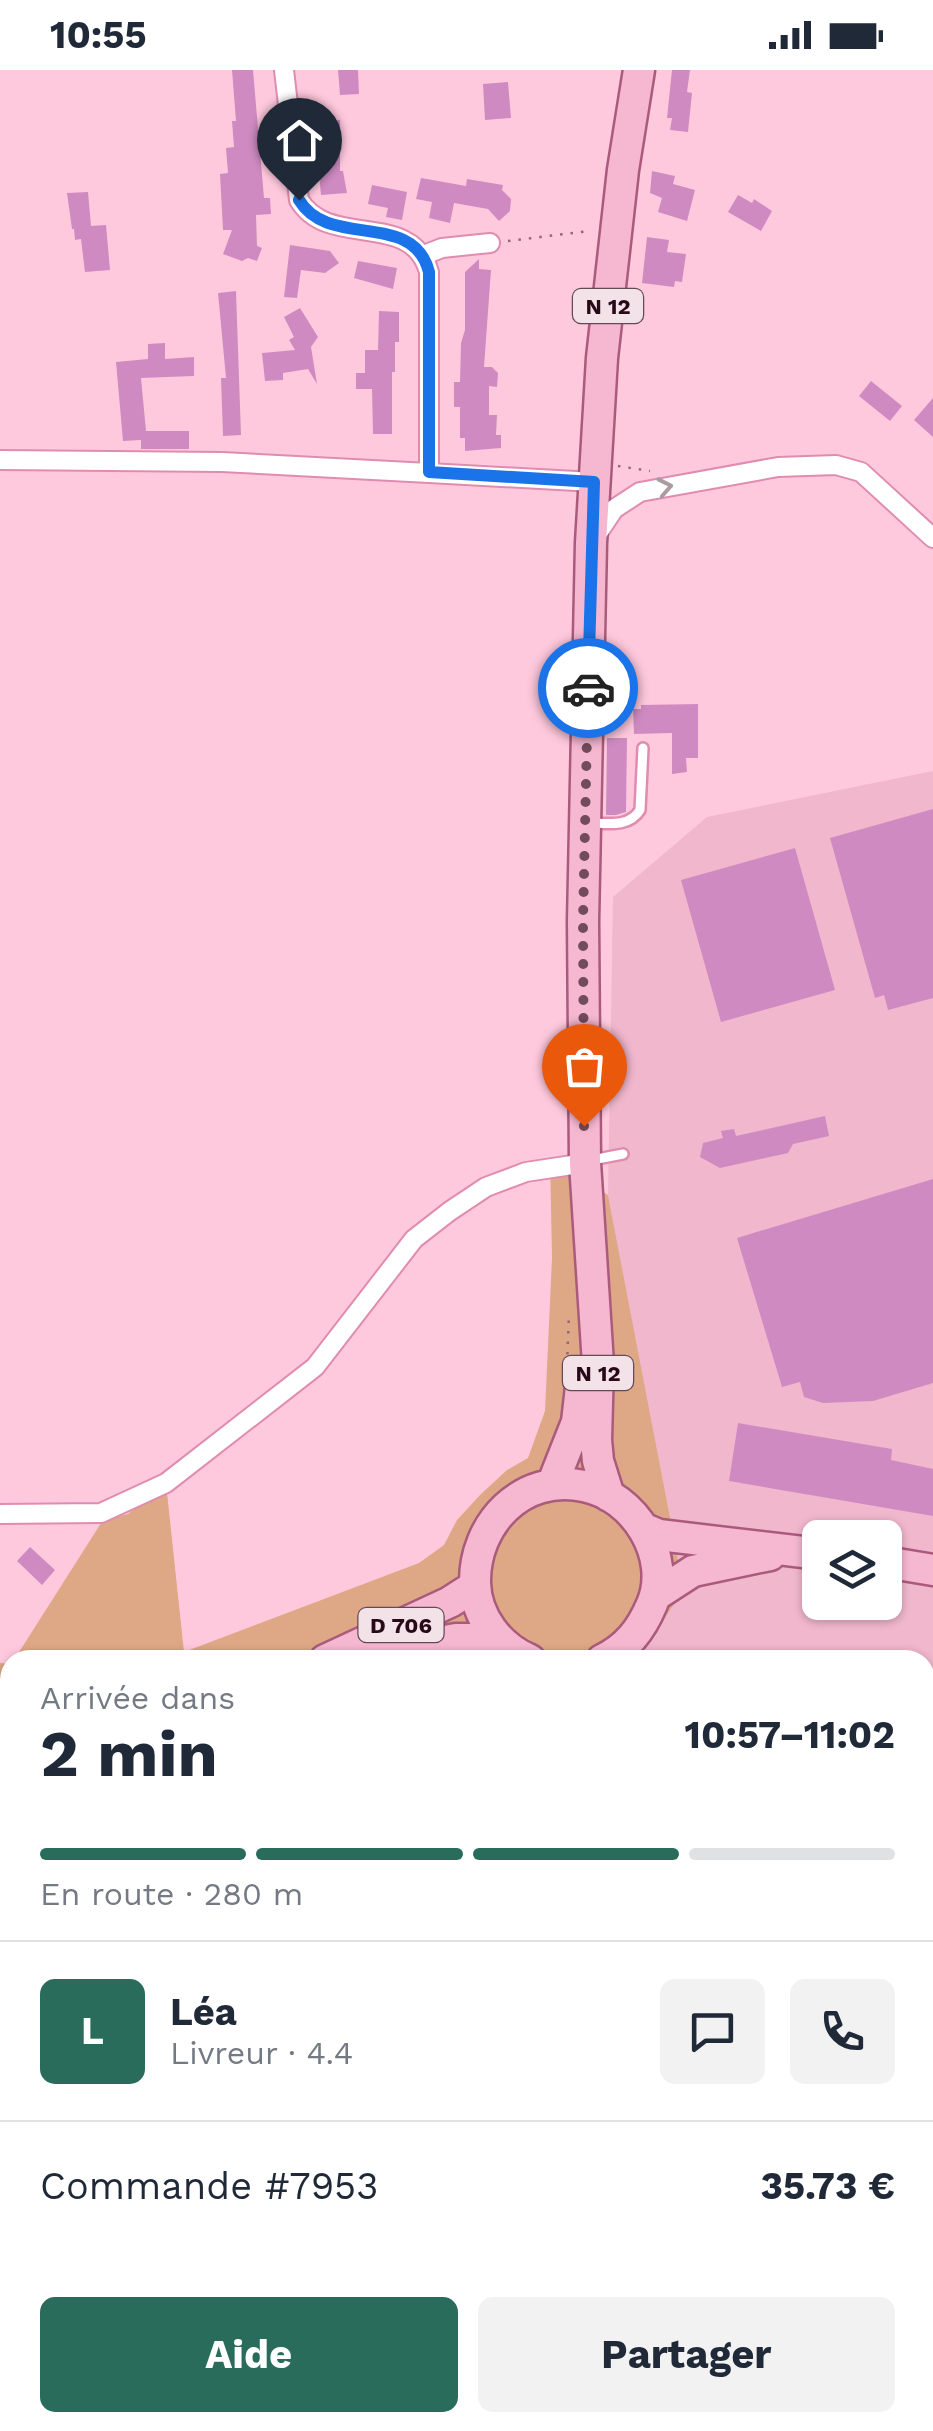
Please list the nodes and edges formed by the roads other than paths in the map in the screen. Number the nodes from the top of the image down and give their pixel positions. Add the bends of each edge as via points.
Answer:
1 (284, 70) edge
2 (639, 70) edge
3 (490, 243) road end
4 (424, 254) junction
5 (0, 460) edge
6 (429, 472) junction
7 (594, 482) junction
8 (933, 538) edge
9 (592, 543) junction
10 (643, 748) dead end
11 (586, 823) junction
12 (624, 1154) dead end
13 (585, 1163) junction
14 (590, 1249) junction
15 (552, 1485) junction
16 (610, 1496) junction
17 (0, 1514) edge
18 (645, 1528) junction
19 (789, 1551) junction
20 (802, 1552) edge
21 (902, 1565) edge
22 (933, 1570) edge
23 (475, 1586) junction
24 (656, 1594) junction
25 (498, 1639) junction
26 (347, 1650) edge
27 (398, 1650) edge
28 (515, 1650) edge
29 (619, 1650) edge

1 - 4 street via 299,200 308,216 398,238
2 - 7 main road, N 12 via 602,358
3 - 4 street
4 - 6 street
5 - 6 street
6 - 7 street
7 - 9 main road, N 12
9 -> 8 street via 614,508 640,492 778,467 836,466 860,472
9 - 11 main road, N 12
10 - 11 lane via 635,818
11 - 13 main road, N 12
12 - 13 lane
13 - 14 main road, N 12
13 - 17 street via 526,1172 450,1211 414,1240 314,1367 166,1483 101,1513
14 - 15 main road, N 12 via 576,1422
14 - 16 main road, N 12 via 596,1440
15 - 16 main road
15 - 23 main road via 526,1493 487,1529 476,1554
16 - 18 main road
18 - 19 main road
18 - 24 main road via 656,1561
19 - 20 main road
19 - 24 main road via 693,1572
21 - 22 main road
23 - 25 main road
23 - 26 main road, D 706
24 - 29 main road via 642,1628
25 - 27 main road, D 706
25 - 28 main road

